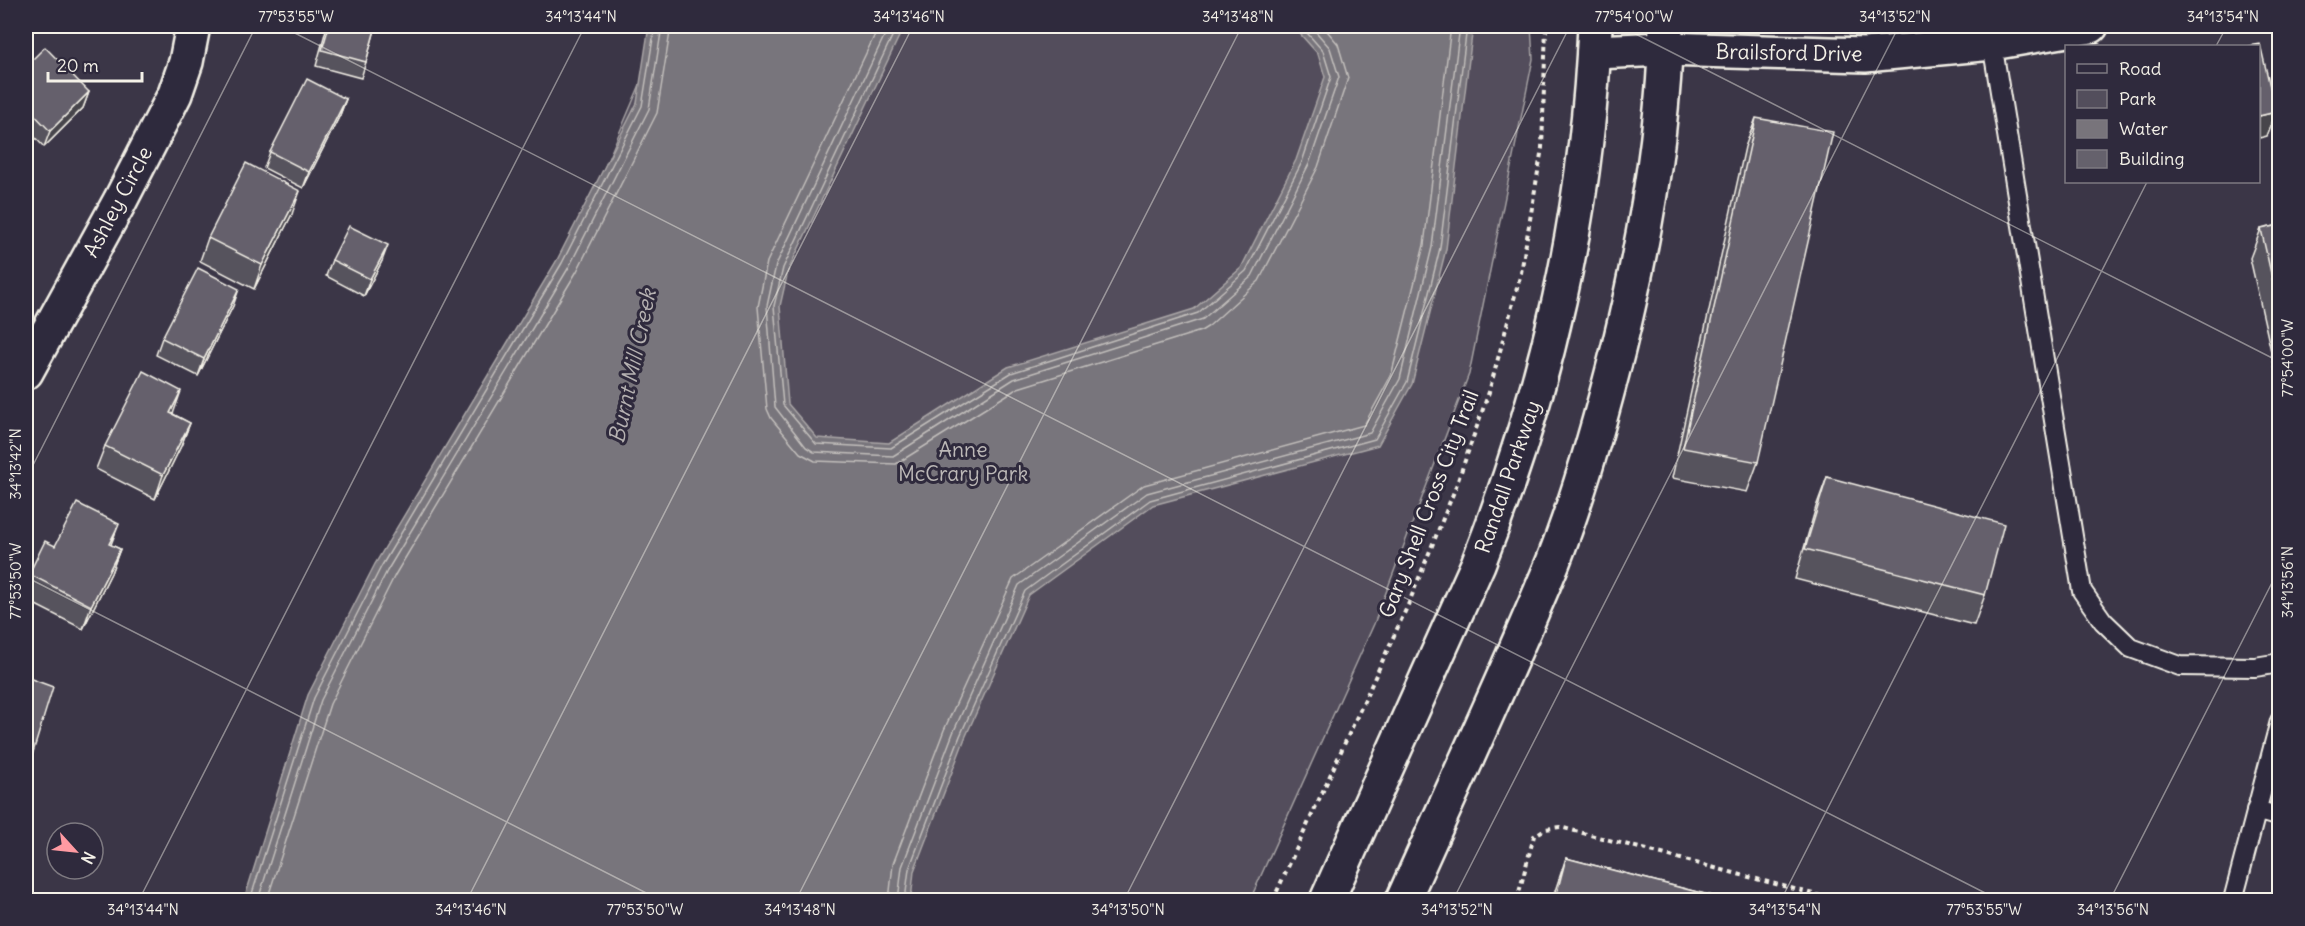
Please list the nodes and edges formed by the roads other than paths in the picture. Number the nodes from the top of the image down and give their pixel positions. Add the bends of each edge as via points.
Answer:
1 (193, 26) edge
2 (2091, 26) edge
3 (1666, 37) edge
4 (1594, 39) edge
5 (1992, 43) junction
6 (26, 372) edge
7 (2280, 663) edge
8 (2279, 726) edge
9 (2256, 810) junction
10 (2280, 817) edge
11 (2239, 899) edge
12 (1327, 900) edge
13 (1403, 900) edge

1 - 6 main road, Ashley Circle via 175,94
2 - 5 main road, Brailsford Drive
3 - 4 main road, Brailsford Drive
3 - 5 main road, Brailsford Drive via 1865,55
3 - 13 main road via 1659,130 1636,269 1600,422 1553,561
4 - 12 main road, Randall Parkway via 1575,218 1533,409 1478,564
5 - 7 lane via 2082,591 2103,621 2131,648 2180,666 2255,667
8 - 9 lane
9 - 10 lane
9 - 11 lane

